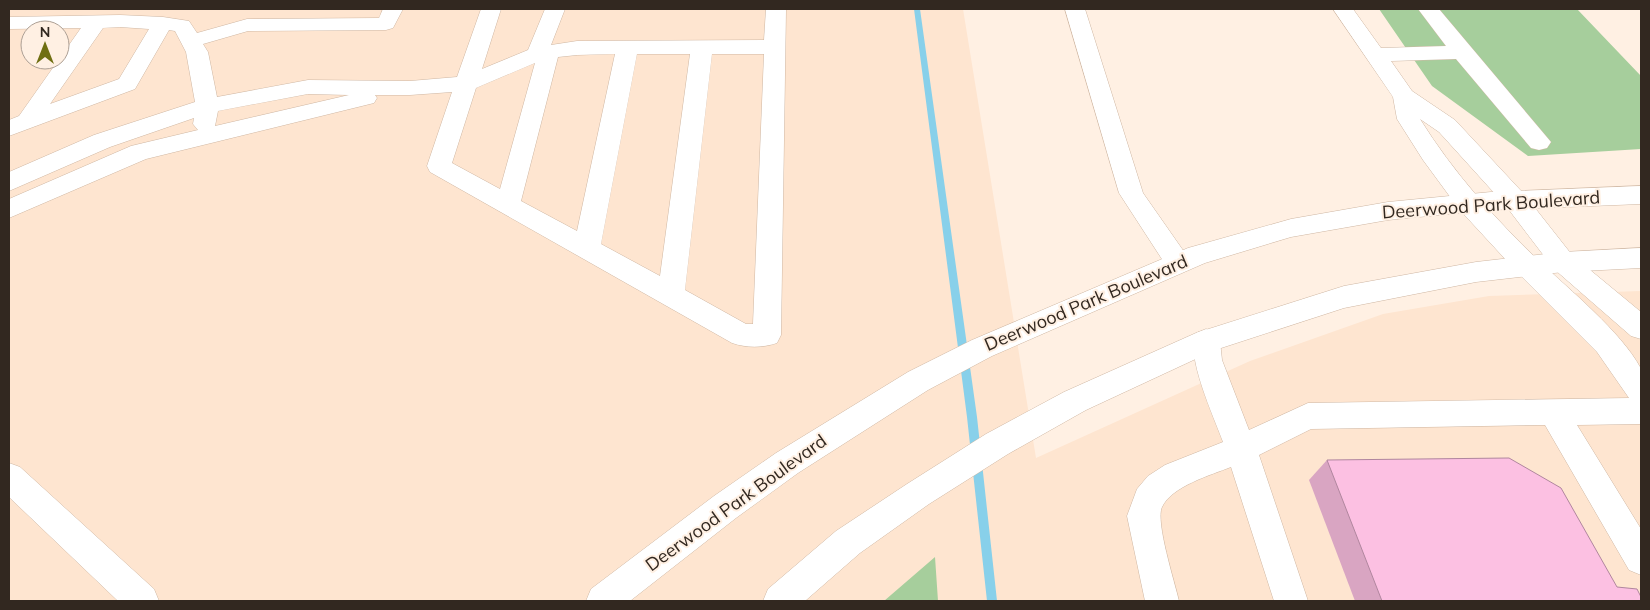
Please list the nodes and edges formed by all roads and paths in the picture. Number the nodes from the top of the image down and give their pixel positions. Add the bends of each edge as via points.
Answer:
1 (134, 9) edge
2 (393, 9) edge
3 (491, 9) edge
4 (555, 9) edge
5 (776, 9) edge
6 (1075, 9) edge
7 (1342, 9) edge
8 (1428, 9) edge
9 (261, 17) edge
10 (326, 17) edge
11 (98, 21) junction
12 (9, 23) edge
13 (179, 29) junction
14 (702, 47) junction
15 (776, 47) junction
16 (627, 48) junction
17 (1462, 52) junction
18 (543, 53) junction
19 (1374, 55) junction
20 (465, 84) junction
21 (410, 88) junction
22 (1404, 96) junction
23 (207, 106) junction
24 (18, 124) edge
25 (203, 138) junction
26 (1539, 142) dead end
27 (9, 182) edge
28 (1641, 195) edge
29 (1515, 200) junction
30 (1468, 203) junction
31 (508, 204) junction
32 (9, 210) edge
33 (587, 248) junction
34 (1641, 258) edge
35 (1563, 262) junction
36 (1178, 263) junction
37 (1527, 266) junction
38 (671, 295) junction
39 (1641, 328) edge
40 (1206, 341) junction
41 (1641, 391) edge
42 (1641, 411) edge
43 (1554, 414) junction
44 (1241, 449) junction
45 (9, 477) edge
46 (1641, 559) edge
47 (142, 601) edge
48 (603, 601) edge
49 (780, 601) edge
50 (1162, 601) edge
51 (1291, 601) edge

1 - 13 main road
2 - 10 main road via 386,24
3 - 20 main road
4 - 18 main road
5 - 15 main road
6 - 36 main road via 1131,193
7 - 19 main road
8 - 17 main road
9 - 10 main road
9 - 13 main road via 247,25
11 - 12 main road
11 - 13 main road
11 - 24 main road
13 - 23 main road via 197,52
13 - 24 main road via 127,84
14 - 15 main road
14 - 16 main road
14 - 38 main road
15 - 38 main road via 767,335 742,334
16 - 18 main road via 577,48
16 - 33 main road
17 - 19 main road
17 - 26 main road
18 - 20 main road
18 - 31 main road
19 - 22 main road
20 - 21 main road
20 - 31 main road via 438,166
21 - 23 main road via 308,87
21 - 25 main road
22 - 29 main road via 1447,126
22 - 30 main road via 1409,119
23 - 25 main road
23 - 27 main road via 102,141
25 - 32 main road via 139,152
28 - 29 main road, Deerwood Park Boulevard
29 - 30 main road, Deerwood Park Boulevard
29 - 35 main road
30 - 36 main road, Deerwood Park Boulevard via 1371,214 1291,228
30 - 37 main road
31 - 33 main road
33 - 38 main road
34 - 35 main road
35 - 37 main road
35 - 39 main road
36 - 48 main road, Deerwood Park Boulevard via 982,348 918,381 787,463
37 - 40 main road via 1476,272 1344,297
37 - 41 main road via 1608,344
40 - 44 main road via 1208,360
40 - 49 main road via 1075,400 981,454 848,542
42 - 43 main road
43 - 44 main road via 1308,416
43 - 46 main road
44 - 50 main road via 1176,475 1159,486 1148,499 1143,516
44 - 51 main road
45 - 47 main road

